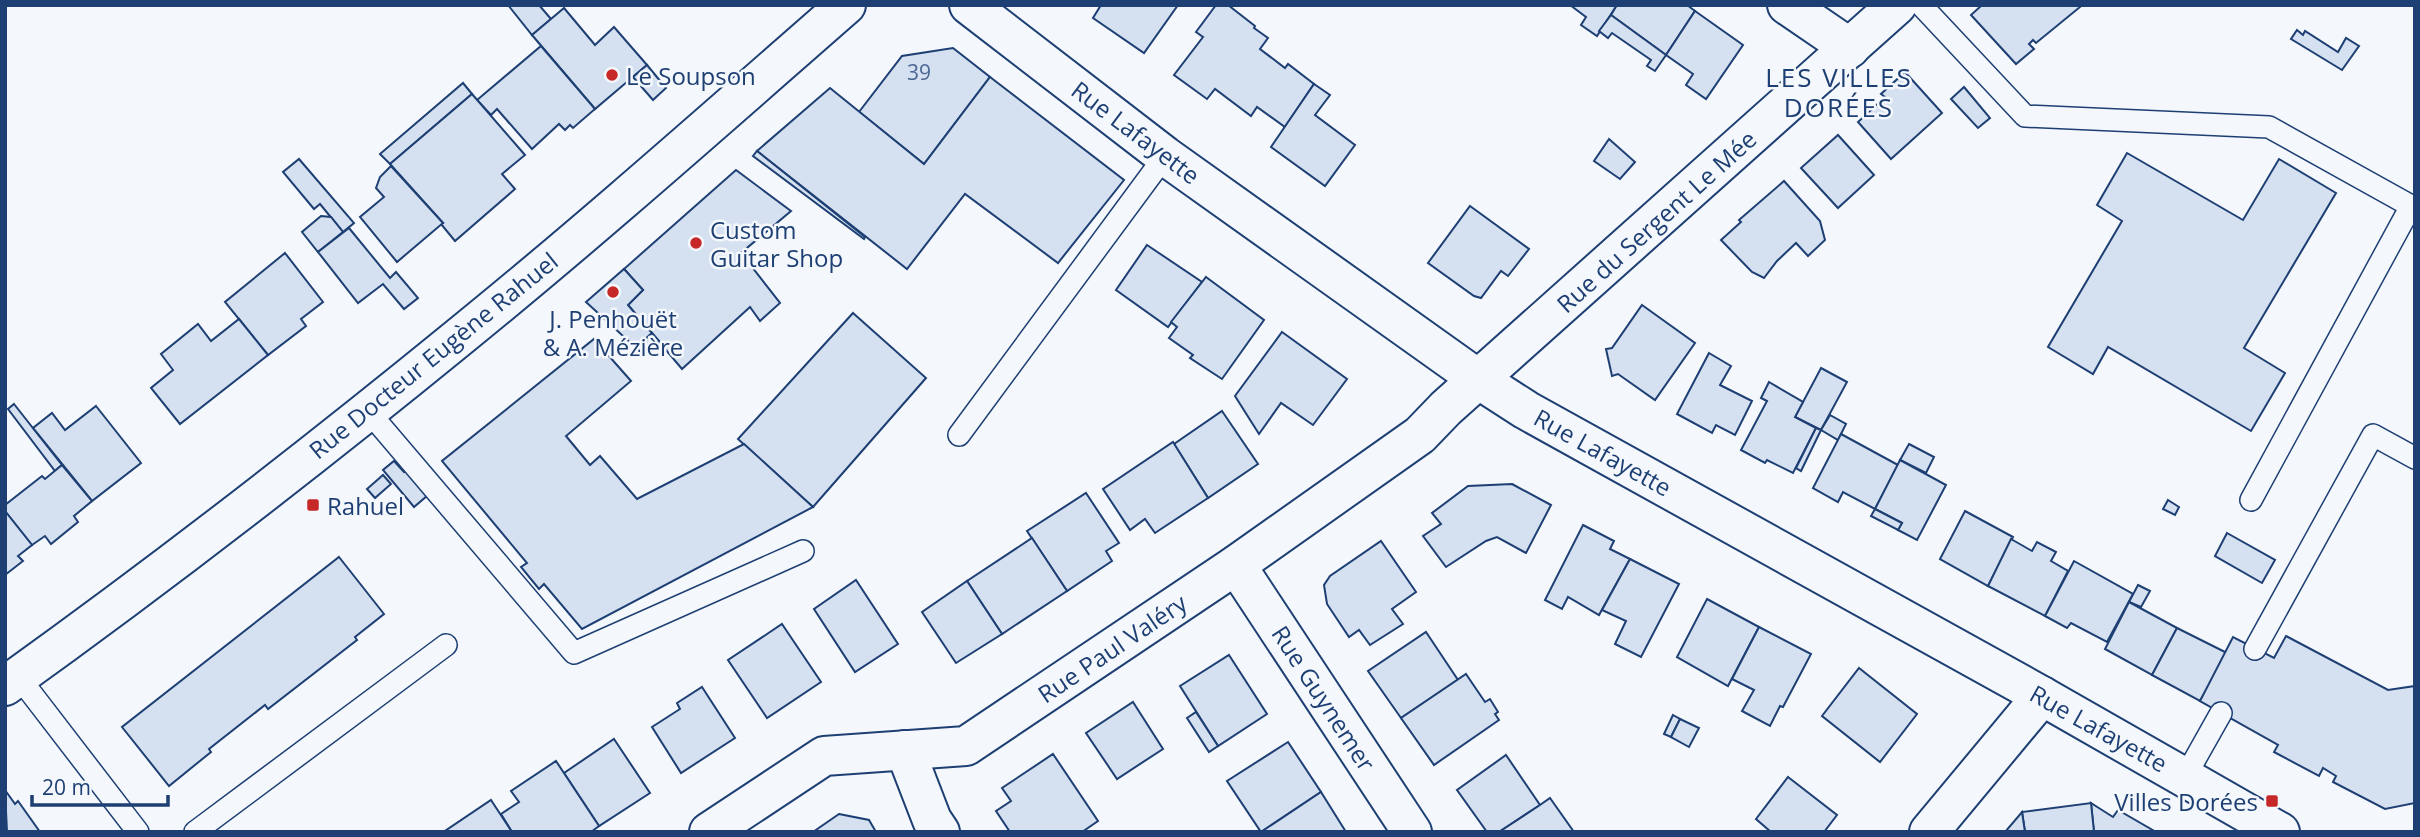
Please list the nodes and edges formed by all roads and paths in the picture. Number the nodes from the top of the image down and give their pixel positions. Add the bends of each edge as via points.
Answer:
1 (846, 5) edge
2 (969, 5) edge
3 (1787, 5) edge
4 (1897, 5) edge
5 (1921, 5) edge
6 (1850, 48) junction
7 (1165, 156) junction
8 (1478, 379) junction
9 (368, 411) junction
10 (959, 435) dead end
11 (2415, 457) edge
12 (2250, 500) dead end
13 (803, 551) dead end
14 (1236, 565) junction
15 (446, 645) dead end
16 (2255, 649) dead end
17 (12, 681) edge
18 (2042, 696) junction
19 (2221, 713) dead end
20 (905, 750) junction
21 (2185, 777) junction
22 (138, 832) edge
23 (195, 832) edge
24 (709, 832) edge
25 (940, 832) edge
26 (1412, 832) edge
27 (1929, 832) edge
28 (2280, 832) edge

1 - 9 street, Rue Docteur Eugène Rahuel
2 - 7 street, Rue Lafayette
3 - 6 street
4 - 6 street, Rue du Sergent Le Mée
5 - 12 lane via 2025,116 2269,127 2411,206
6 - 8 street, Rue du Sergent Le Mée
7 - 8 street, Rue Lafayette
7 - 10 lane
8 - 14 street, Rue Paul Valéry via 1420,435
8 - 18 street, Rue Lafayette via 1526,410
9 - 13 lane via 574,653
9 - 17 street, Rue Docteur Eugène Rahuel
11 - 16 lane via 2373,435
14 - 20 street, Rue Paul Valéry via 966,746
14 - 26 street, Rue Guynemer
15 - 23 lane
17 - 22 lane
18 - 21 street, Rue Lafayette
18 - 27 street
19 - 21 lane
20 - 24 street, Rue Paul Valéry via 824,756
20 - 25 street
21 - 28 street, Rue Lafayette

